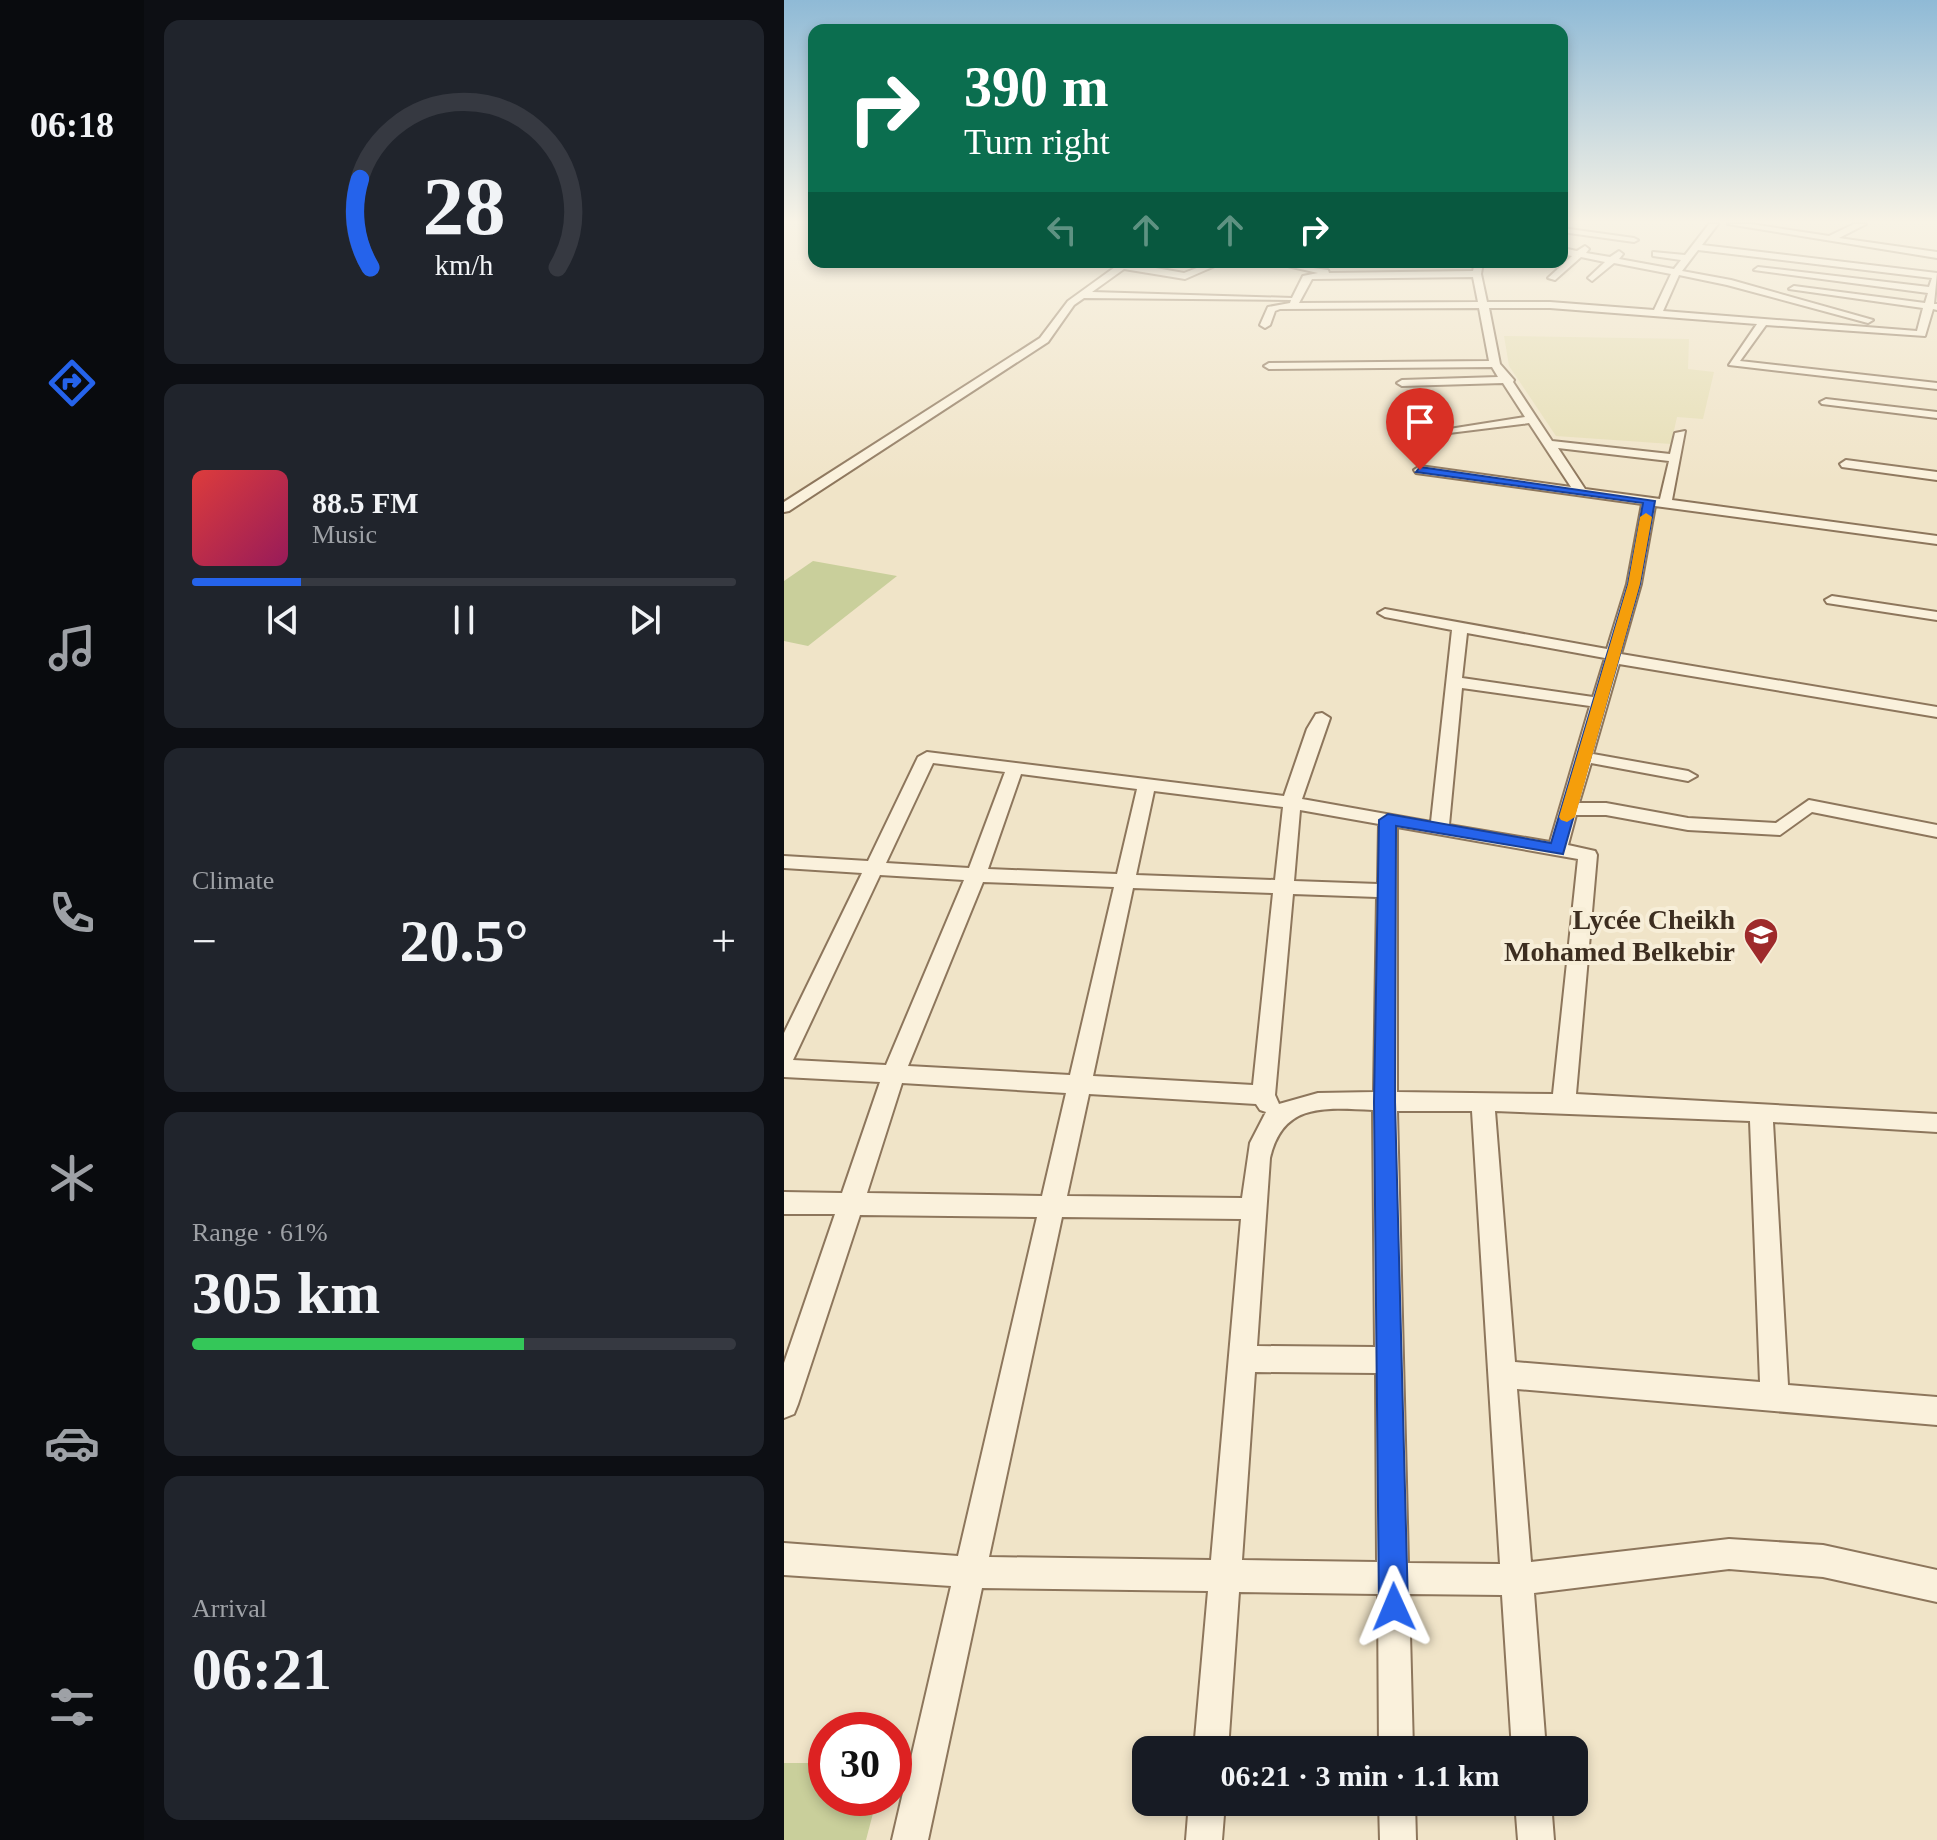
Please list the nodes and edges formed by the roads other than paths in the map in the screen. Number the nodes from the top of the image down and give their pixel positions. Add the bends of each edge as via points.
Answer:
1 (1068, 310) edge
2 (1272, 310) edge
3 (1486, 310) edge
4 (1612, 310) edge
5 (1835, 310) edge
6 (1849, 310) edge
7 (1932, 310) edge
8 (1658, 312) joint
9 (1847, 314) junction
10 (1764, 321) junction
11 (1265, 325) dead end
12 (1925, 336) junction
13 (1495, 364) junction
14 (1269, 366) dead end
15 (1509, 380) junction
16 (1402, 383) dead end
17 (1937, 386) edge
18 (1826, 402) dead end
19 (1937, 415) edge
20 (1533, 419) junction
21 (1449, 430) dead end
22 (1681, 433) dead end
23 (1551, 444) junction
24 (1675, 458) junction
25 (1846, 464) dead end
26 (1420, 470) dead end
27 (1937, 476) edge
28 (1581, 492) junction
29 (1657, 502) junction
30 (784, 508) edge
31 (1937, 540) edge
32 (1832, 600) dead end
33 (1385, 613) dead end
34 (1937, 616) edge
35 (1460, 626) junction
36 (1613, 656) junction
37 (1454, 682) junction
38 (1600, 703) junction
39 (1937, 712) edge
40 (1322, 718) dead end
41 (1584, 757) junction
42 (1015, 768) junction
43 (1688, 776) dead end
44 (1147, 784) junction
45 (1292, 803) junction
46 (1569, 809) junction
47 (1388, 820) junction
48 (1439, 829) junction
49 (1937, 831) edge
50 (1557, 850) junction
51 (784, 862) edge
52 (873, 866) junction
53 (976, 875) junction
54 (1125, 881) junction
55 (1282, 887) junction
56 (1387, 891) junction
57 (784, 1056) edge
58 (784, 1068) edge
59 (894, 1074) junction
60 (1080, 1084) junction
61 (1483, 1101) junction
62 (1385, 1102) junction
63 (1564, 1102) junction
64 (1269, 1106) junction
65 (1761, 1113) junction
66 (1937, 1123) edge
67 (784, 1203) edge
68 (851, 1204) junction
69 (1052, 1207) junction
70 (1254, 1209) junction
71 (794, 1354) edge
72 (1242, 1359) junction
73 (1389, 1360) junction
74 (1502, 1374) junction
75 (1775, 1396) junction
76 (784, 1404) edge
77 (1937, 1411) edge
78 (784, 1559) edge
79 (970, 1572) junction
80 (1226, 1576) junction
81 (1393, 1578) junction
82 (1515, 1580) junction
83 (1937, 1586) edge
84 (1212, 1736) edge
85 (1396, 1736) edge
86 (1528, 1736) edge
87 (1206, 1816) edge
88 (1397, 1816) edge
89 (1534, 1816) edge
90 (910, 1840) edge
91 (1204, 1840) edge
92 (1398, 1840) edge
93 (1536, 1840) edge

1 - 30 street via 1044,340
2 - 11 street
3 - 13 street
4 - 8 street
5 - 9 street
6 - 9 street
7 - 12 street
8 - 10 street
9 - 12 street
10 - 12 street
10 - 17 street via 1733,363
13 - 14 street
13 - 15 street
15 - 16 street
15 - 20 street
18 - 19 street
20 - 21 street
20 - 23 street
22 - 24 street
23 - 24 street
23 - 28 street
24 - 29 street
25 - 27 street
26 - 28 street
28 - 29 street
29 - 31 street
29 - 36 street
32 - 34 street
33 - 35 street
35 - 36 street
35 - 37 street
36 - 38 street
36 - 39 street
37 - 38 street
37 - 48 street
38 - 41 street
40 - 45 street via 1296,774
41 - 43 street
41 - 46 street
42 - 44 street
42 - 52 street via 927,757
42 - 53 street
44 - 45 street
44 - 54 street
45 - 47 street
45 - 55 street
46 - 49 street via 1780,829 1809,806
46 - 50 street
47 - 48 street
47 - 56 street
48 - 50 street
50 - 63 street via 1588,855
51 - 52 street
52 - 53 street
52 - 57 street
53 - 54 street
53 - 59 street
54 - 55 street
54 - 60 street
55 - 56 street
55 - 64 street
56 - 62 street
58 - 59 street
59 - 60 street
59 - 68 street
60 - 64 street
60 - 69 street
61 - 62 street
61 - 63 street
61 - 74 street
62 - 64 street
62 - 73 street
63 - 65 street
64 - 70 street
65 - 66 street
65 - 75 street
67 - 68 street
68 - 69 street
68 - 71 street
69 - 70 street
69 - 79 street
70 - 72 street
71 - 76 street
72 - 73 street
72 - 80 street
73 - 81 street
74 - 75 street
74 - 82 street
75 - 77 street
78 - 79 street
79 - 80 street
79 - 90 street
80 - 81 street
80 - 84 street
81 - 82 street
81 - 85 street
82 - 83 street via 1729,1554 1823,1561
82 - 86 street
87 - 91 street
88 - 92 street
89 - 93 street

